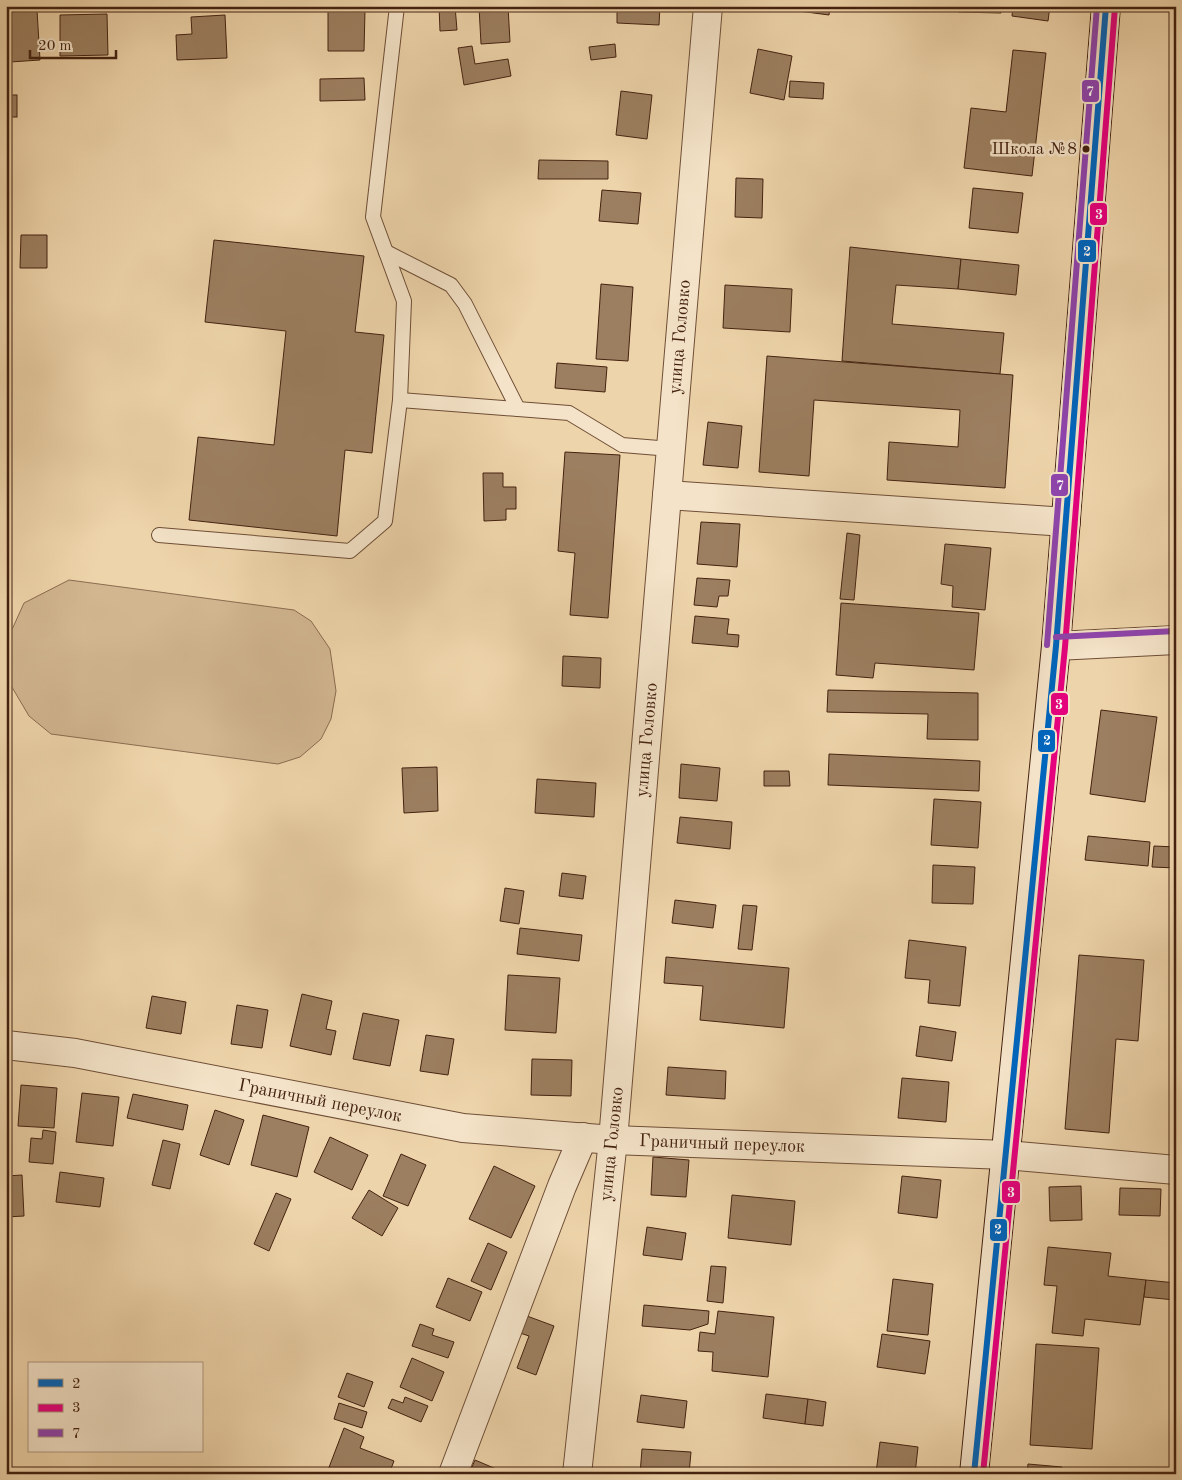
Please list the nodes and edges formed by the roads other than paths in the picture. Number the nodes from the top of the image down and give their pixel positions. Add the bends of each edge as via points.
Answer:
1 (397, 6) edge
2 (708, 6) edge
3 (1106, 6) edge
4 (386, 252) junction
5 (400, 400) junction
6 (518, 409) junction
7 (671, 449) junction
8 (667, 495) junction
9 (1066, 522) junction
10 (158, 535) dead end
11 (1176, 640) edge
12 (1056, 646) junction
13 (6, 1045) edge
14 (583, 1138) junction
15 (613, 1140) junction
16 (1006, 1155) junction
17 (1176, 1170) edge
18 (452, 1474) edge
19 (577, 1474) edge
20 (974, 1474) edge

1 - 4 lane via 373,217
2 - 7 street, улица Головко
3 - 9 street
4 - 5 lane via 404,301
4 - 6 lane via 451,285 465,304
5 - 6 lane
5 - 10 lane via 385,520 350,551
6 - 7 lane via 569,413 622,445
7 - 8 street, улица Головко
8 - 9 street
8 - 15 street, улица Головко
9 - 12 street
11 - 12 street
12 - 16 street
13 - 14 street, Граничный переулок via 75,1053 463,1128
14 - 15 street, Граничный переулок
14 - 18 street
15 - 16 street, Граничный переулок
15 - 19 street, улица Головко
16 - 17 street, Граничный переулок
16 - 20 street

